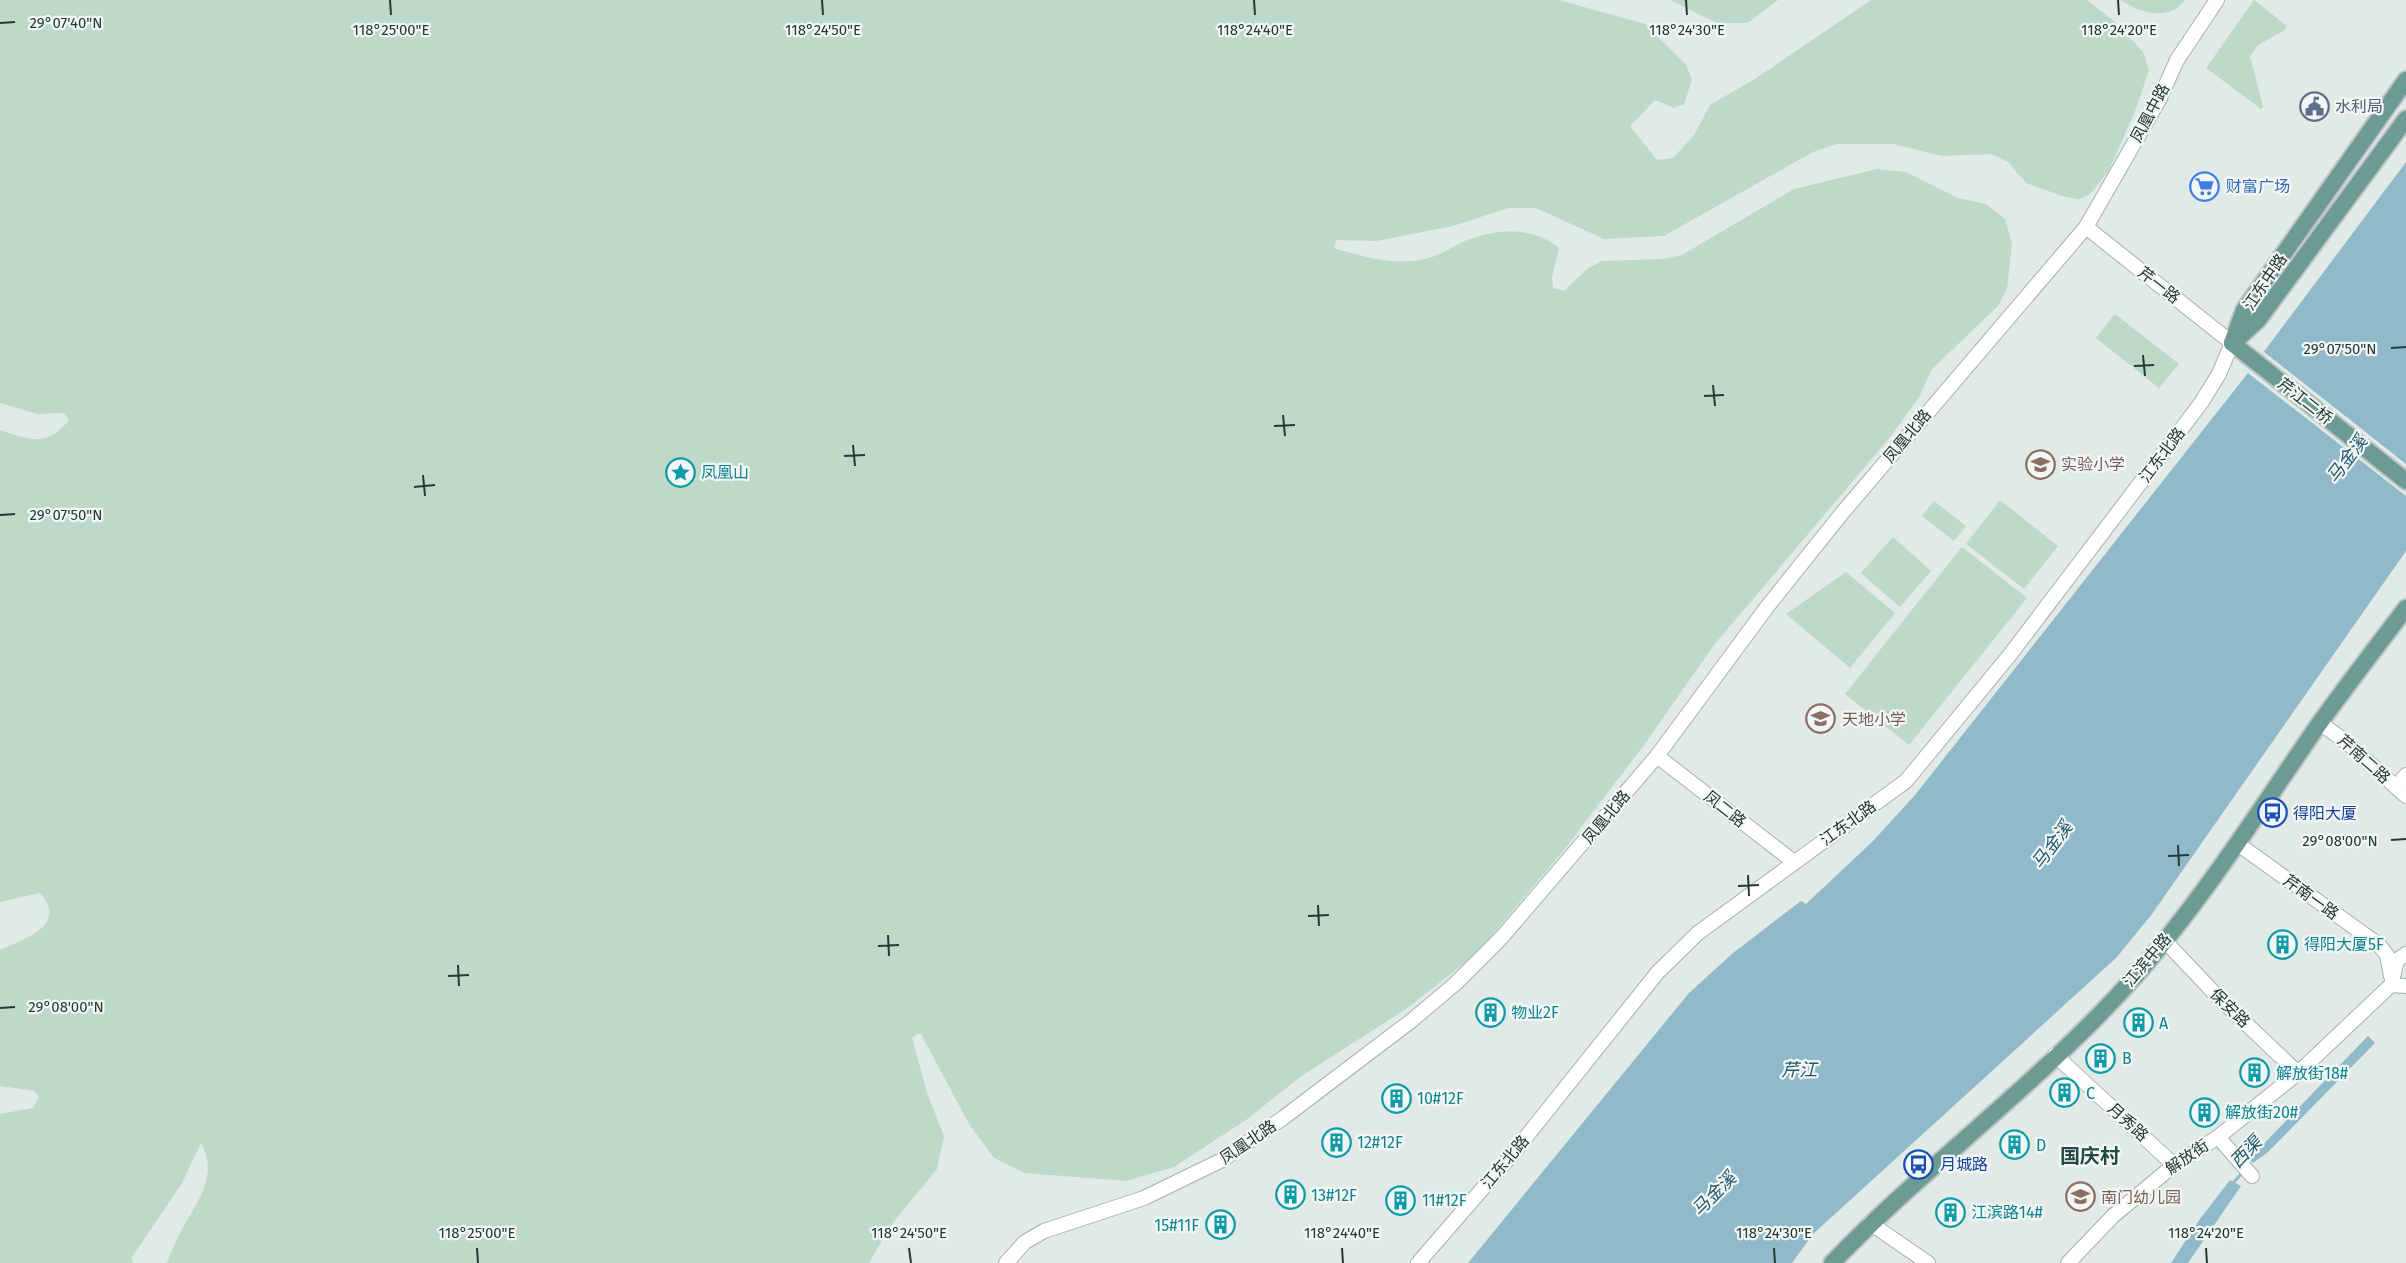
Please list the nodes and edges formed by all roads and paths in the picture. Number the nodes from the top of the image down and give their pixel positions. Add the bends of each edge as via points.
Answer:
1 (2217, 0) edge
2 (2406, 80) edge
3 (2406, 119) edge
4 (2086, 227) junction
5 (2232, 343) junction
6 (2406, 481) edge
7 (2406, 608) edge
8 (2320, 723) junction
9 (1657, 756) junction
10 (2406, 776) edge
11 (2401, 792) edge
12 (2238, 844) junction
13 (1794, 862) junction
14 (2164, 940) junction
15 (2406, 954) edge
16 (2391, 985) junction
17 (2406, 986) edge
18 (2055, 1055) junction
19 (2298, 1073) junction
20 (2218, 1137) junction
21 (2174, 1165) junction
22 (2252, 1176) dead end
23 (1870, 1223) junction
24 (1006, 1263) edge
25 (1418, 1263) edge
26 (1832, 1263) edge
27 (1928, 1263) edge
28 (2068, 1263) edge

1 - 4 street, 凤凰中路 via 2177,60 2160,98
2 - 5 main road, 江东中路 via 2244,310
3 - 5 main road, 江东中路 via 2258,320
4 - 5 street, 芹一路
4 - 9 street, 凤凰北路 via 1843,512
5 - 6 main road, 芹江二桥
5 - 13 street, 江东北路 via 2201,403 2009,656 1906,781
7 - 8 main road, 江滨中路
8 - 11 street, 芹南二路
8 - 12 main road, 江滨中路
9 - 13 street, 凤二路
9 - 24 street, 凤凰北路 via 1502,937 1411,1021 1222,1160 1144,1198 1044,1231 1025,1242
10 - 11 street
12 - 14 main road, 江滨中路
12 - 16 street, 芹南一路 via 2379,945 2387,955
13 - 25 street, 江东北路 via 1698,933 1658,972 1510,1157
14 - 18 main road, 江滨中路 via 2137,974
14 - 19 street, 保安路
15 - 16 street, 解放街 via 2397,960
16 - 17 street
16 - 19 street, 解放街
18 - 21 street, 月秀路
18 - 23 main road, 江滨中路
19 - 20 street, 解放街
20 - 21 street, 解放街
20 - 22 street
21 - 28 street, 解放街 via 2113,1216
23 - 26 main road, 江滨中路
23 - 27 street

